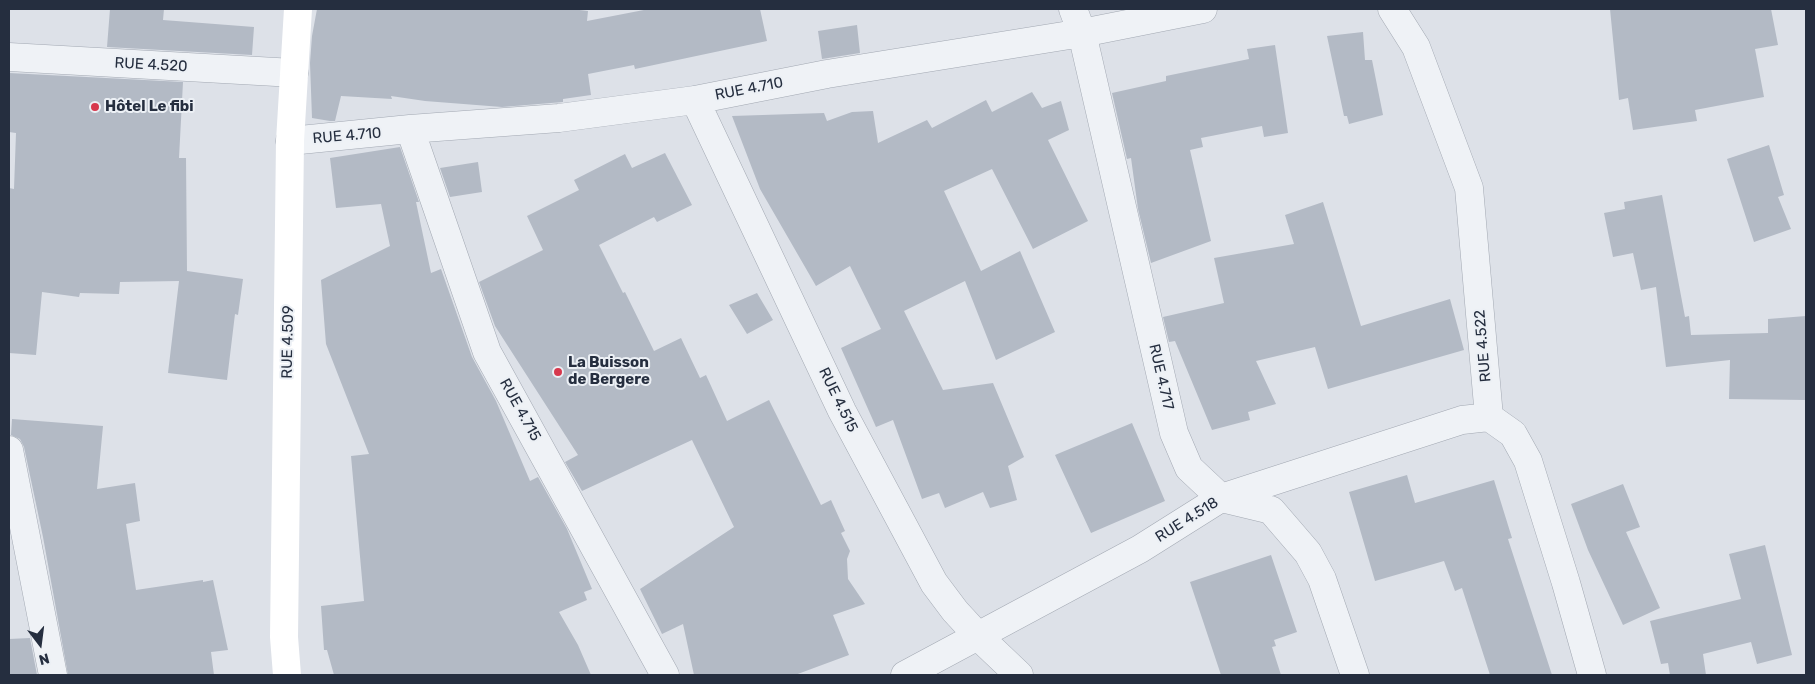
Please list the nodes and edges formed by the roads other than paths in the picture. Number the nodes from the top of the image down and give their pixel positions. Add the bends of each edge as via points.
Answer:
1 (298, 9) edge
2 (1203, 9) edge
3 (1392, 9) edge
4 (1078, 21) edge
5 (9, 57) edge
6 (294, 73) junction
7 (695, 100) junction
8 (410, 130) junction
9 (290, 141) junction
10 (1489, 417) junction
11 (9, 450) edge
12 (1221, 498) junction
13 (979, 637) junction
14 (52, 675) edge
15 (287, 675) edge
16 (666, 675) edge
17 (905, 675) edge
18 (1019, 675) edge
19 (1355, 675) edge
20 (1592, 675) edge

1 - 6 street, RUE 4.509
2 - 4 street, RUE 4.710
3 - 10 street, RUE 4.522 via 1416,47 1469,188
4 - 7 street, RUE 4.710
4 - 12 street, RUE 4.717 via 1174,433 1189,468
5 - 6 street, RUE 4.520
6 - 9 street, RUE 4.509
7 - 8 street, RUE 4.710 via 559,118
7 - 13 street, RUE 4.515 via 846,420 934,583
8 - 9 street, RUE 4.710
8 - 16 street, RUE 4.715 via 488,352
9 - 15 street, RUE 4.509 via 284,636
10 - 12 street, RUE 4.518 via 1462,420
10 - 20 street via 1513,434 1528,461
11 - 14 street
12 - 13 street, RUE 4.518 via 1140,549
12 - 19 street, RUE 4.717 via 1271,510 1308,553 1322,579
13 - 17 street, RUE 4.518
13 - 18 street, RUE 4.515

